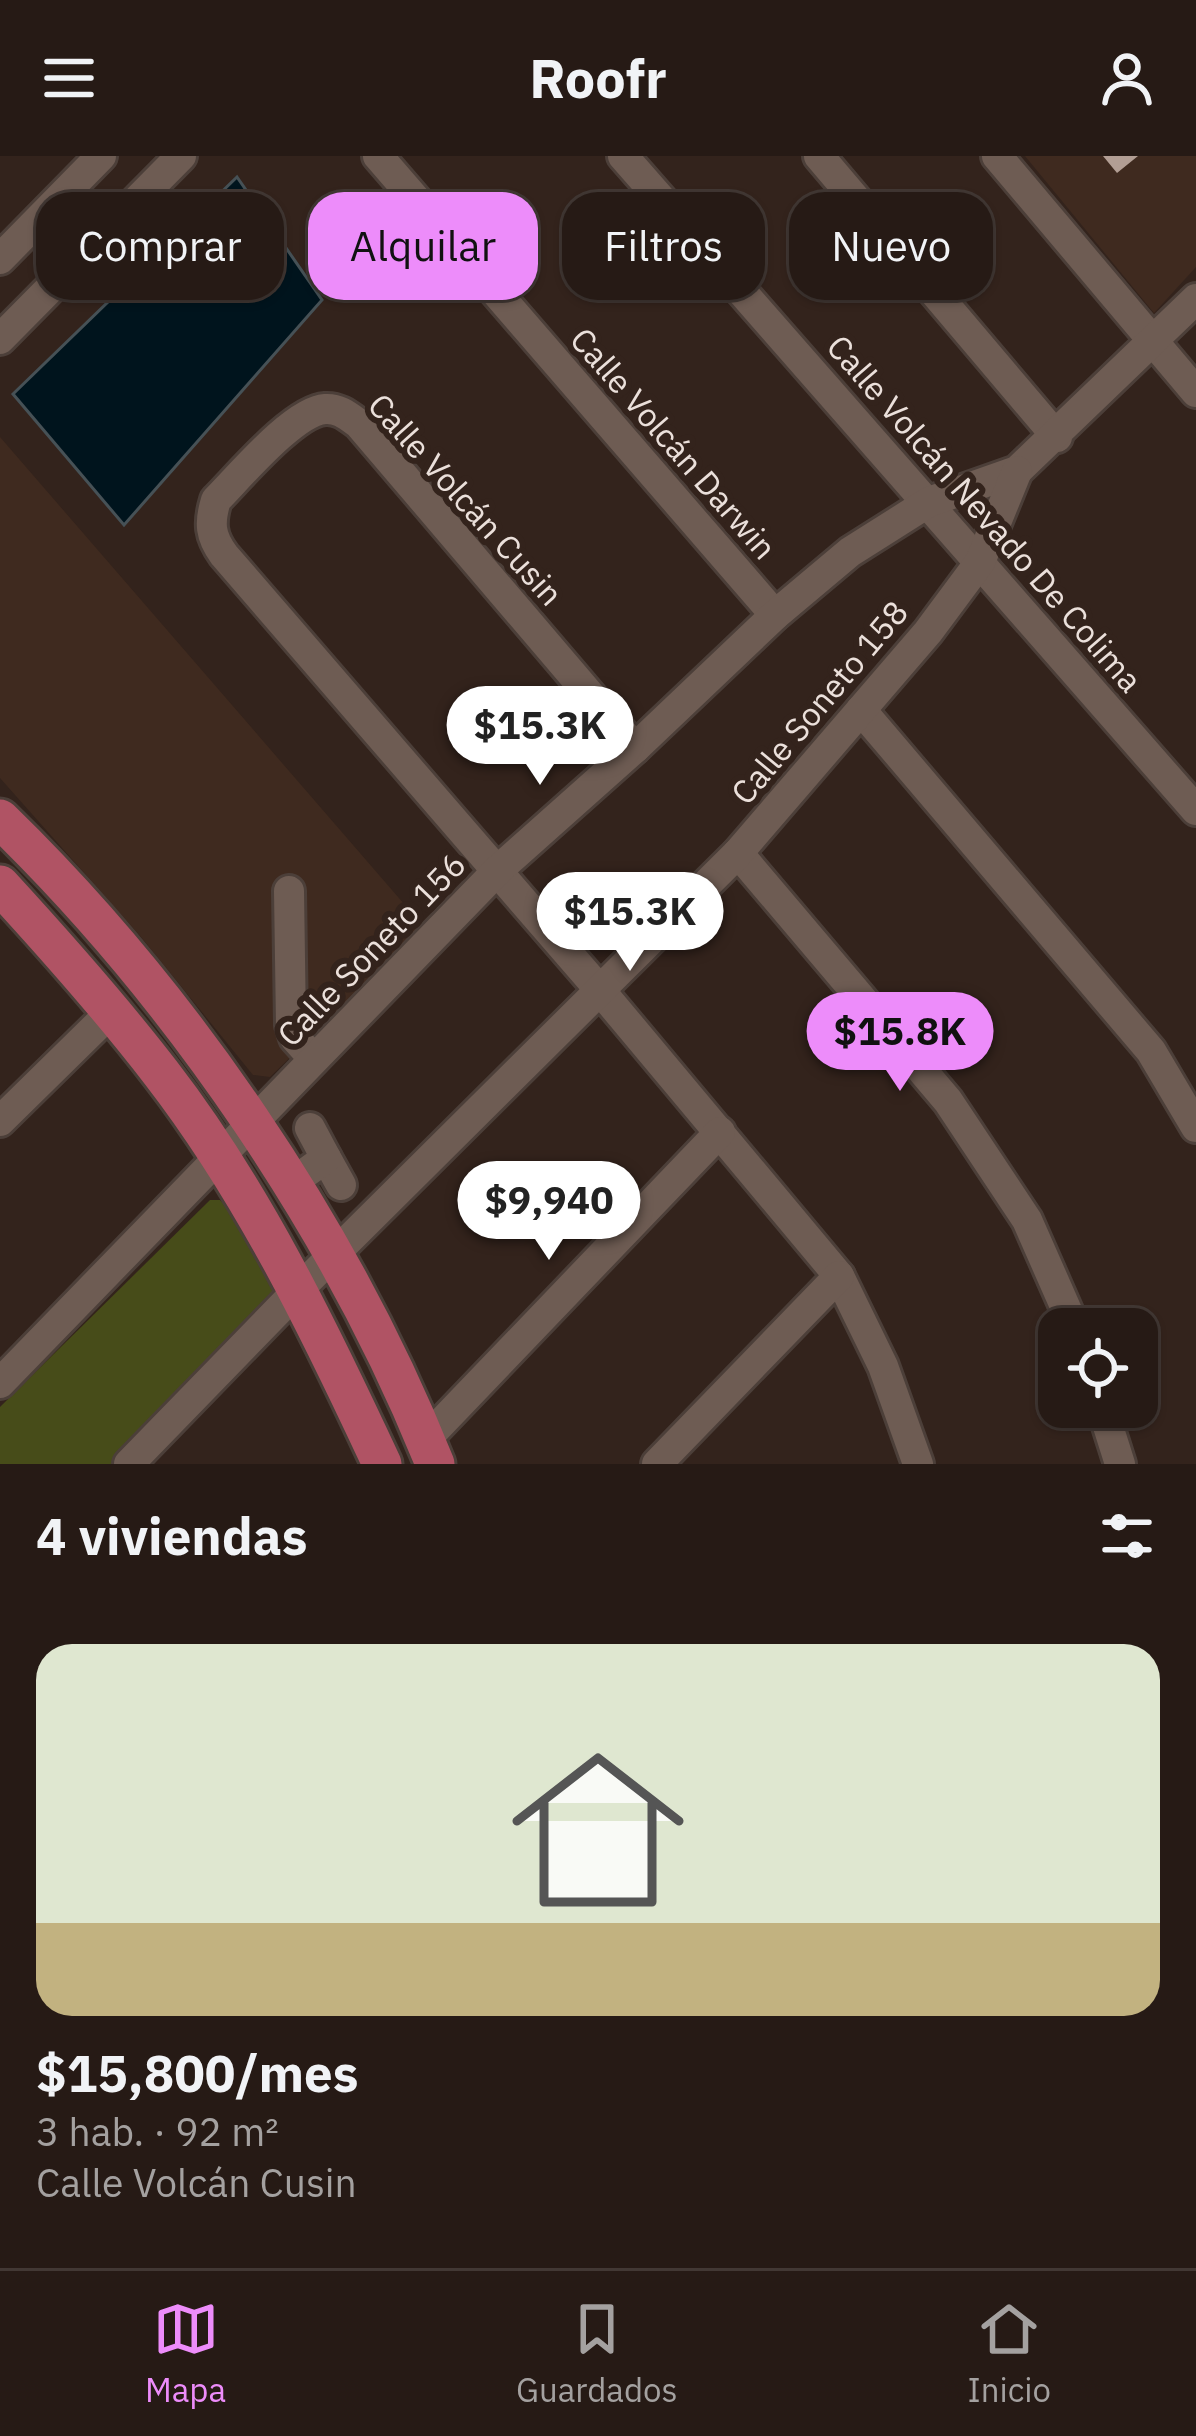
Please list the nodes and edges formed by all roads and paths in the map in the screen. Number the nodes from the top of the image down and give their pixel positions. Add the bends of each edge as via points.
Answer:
1 (101, 156) edge
2 (181, 156) edge
3 (377, 156) edge
4 (623, 156) edge
5 (819, 156) edge
6 (997, 156) edge
7 (0, 260) edge
8 (1196, 299) edge
9 (6, 320) edge
10 (1156, 341) junction
11 (1196, 392) edge
12 (1057, 436) junction
13 (1017, 471) junction
14 (929, 502) junction
15 (980, 562) junction
16 (775, 615) junction
17 (861, 710) junction
18 (634, 748) junction
19 (1196, 810) edge
20 (5, 834) edge
21 (738, 854) junction
22 (498, 870) junction
23 (0, 886) edge
24 (289, 891) dead end
25 (599, 989) junction
26 (111, 1012) junction
27 (313, 1058) junction
28 (0, 1121) edge
29 (250, 1122) junction
30 (1196, 1127) edge
31 (310, 1128) dead end
32 (720, 1132) junction
33 (218, 1156) junction
34 (289, 1185) junction
35 (333, 1256) junction
36 (839, 1276) junction
37 (298, 1290) junction
38 (1066, 1308) edge
39 (0, 1383) edge
40 (1109, 1428) edge
41 (430, 1452) edge
42 (129, 1464) edge
43 (382, 1464) edge
44 (657, 1464) edge
45 (918, 1464) edge
46 (1120, 1464) edge

1 - 7 street
2 - 9 street
3 - 16 street, Calle Volcán Darwin
4 - 14 street, Calle Volcán Nevado De Colima
5 - 12 street
6 - 10 street
8 - 10 street
10 - 11 street
10 - 12 street
12 - 13 street
13 - 14 street, Calle Soneto 156
13 - 15 street, Calle Soneto 158
14 - 15 street, Calle Volcán Nevado De Colima
14 - 16 street, Calle Soneto 156 via 850,552
15 - 17 street, Calle Soneto 158
15 - 19 street, Calle Volcán Nevado De Colima
16 - 18 street, Calle Soneto 156
17 - 21 street, Calle Soneto 158
17 - 30 street via 1151,1051
18 - 22 street, Calle Soneto 156
18 - 22 street, Calle Volcán Cusin via 359,424 341,410 303,415 216,500 213,539
20 - 29 main road via 156,993
21 - 25 street, Calle Soneto 158
21 - 38 street via 948,1101 1028,1220
22 - 25 street
22 - 27 street, Calle Soneto 156
23 - 26 main road
24 - 27 street via 291,1025
25 - 32 street
25 - 35 street, Calle Soneto 158
26 - 28 street
26 - 33 main road
27 - 29 street, Calle Soneto 156
29 - 33 street, Calle Soneto 156
29 - 34 main road
31 - 34 street via 334,1171
32 - 36 street
32 - 41 street
33 - 37 main road
33 - 39 street, Calle Soneto 156
34 - 35 main road
35 - 37 street, Calle Soneto 158
35 - 41 main road
36 - 44 street
36 - 45 street
37 - 42 street
37 - 43 main road
40 - 46 street

